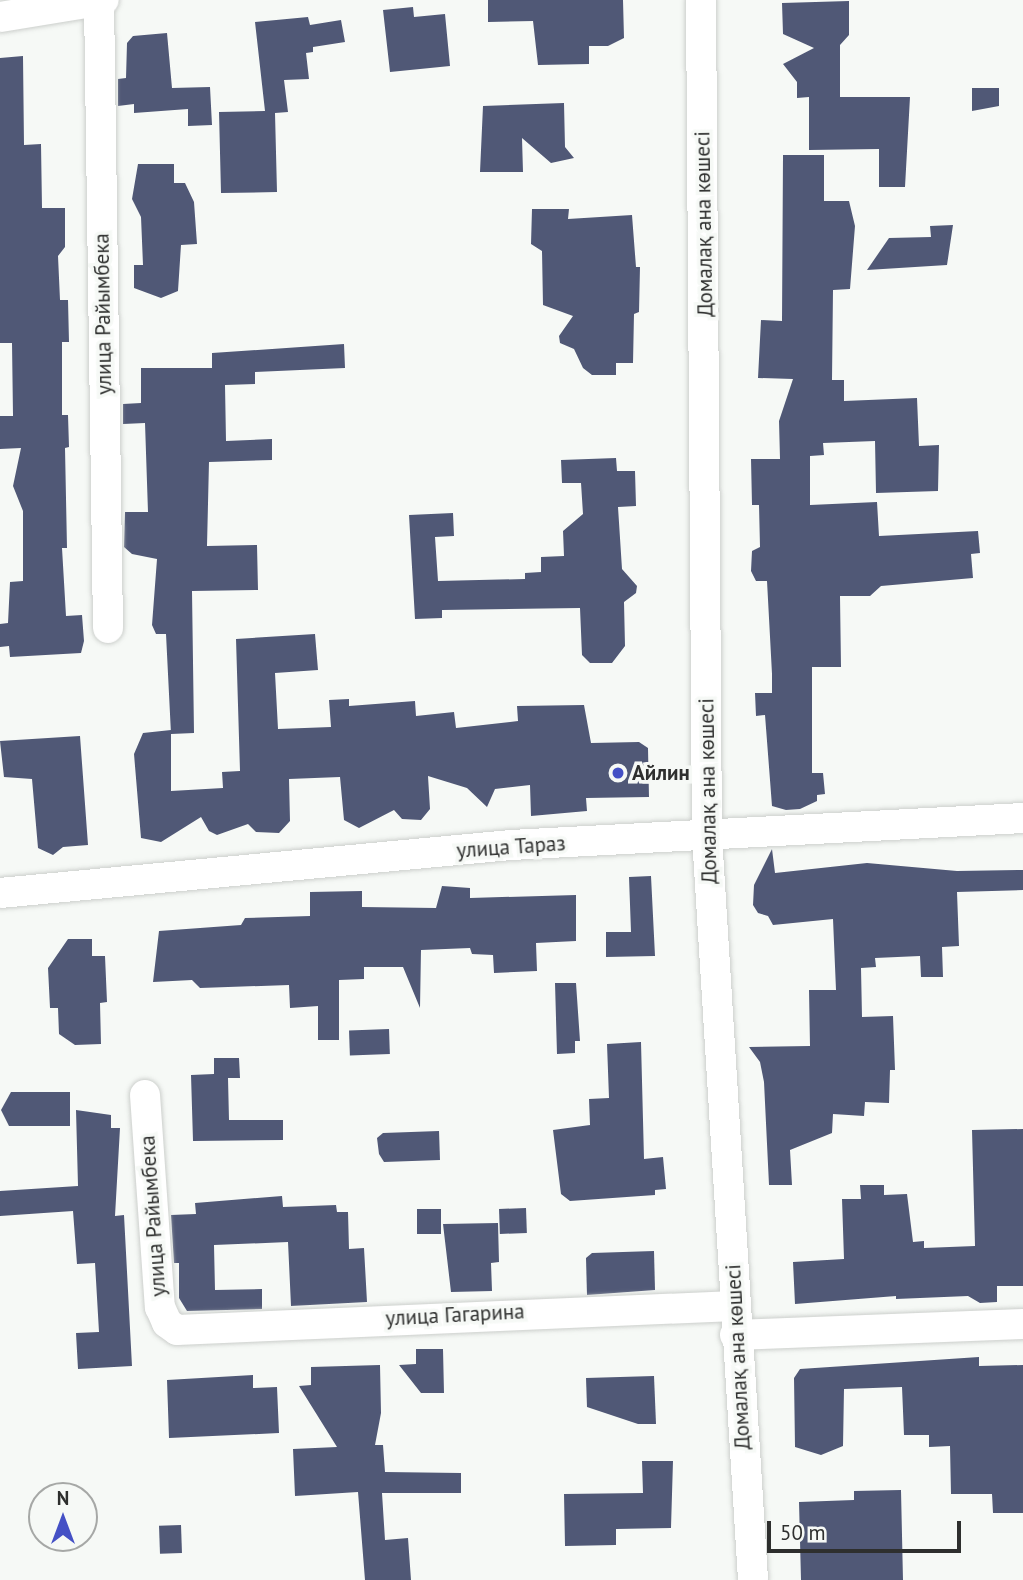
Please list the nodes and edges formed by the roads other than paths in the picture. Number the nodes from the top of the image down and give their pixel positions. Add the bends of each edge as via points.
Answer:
1 (99, 0) edge
2 (104, 0) edge
3 (701, 0) edge
4 (0, 17) edge
5 (108, 628) dead end
6 (1023, 818) edge
7 (707, 836) junction
8 (0, 893) edge
9 (145, 1095) dead end
10 (734, 1306) junction
11 (1023, 1324) edge
12 (177, 1330) joint
13 (735, 1335) junction
14 (753, 1580) edge

1 - 2 street
1 - 4 street
1 - 5 street, улица Райымбека
3 - 7 street, Домалақ ана көшесі
6 - 7 street, улица Тараз
7 - 8 street, улица Тараз via 511,845
7 - 10 street, Домалақ ана көшесі
9 - 12 street, улица Райымбека via 160,1307 167,1323
10 - 12 street, улица Гагарина
10 - 13 street, Домалақ ана көшесі
11 - 13 street
13 - 14 street, Домалақ ана көшесі

